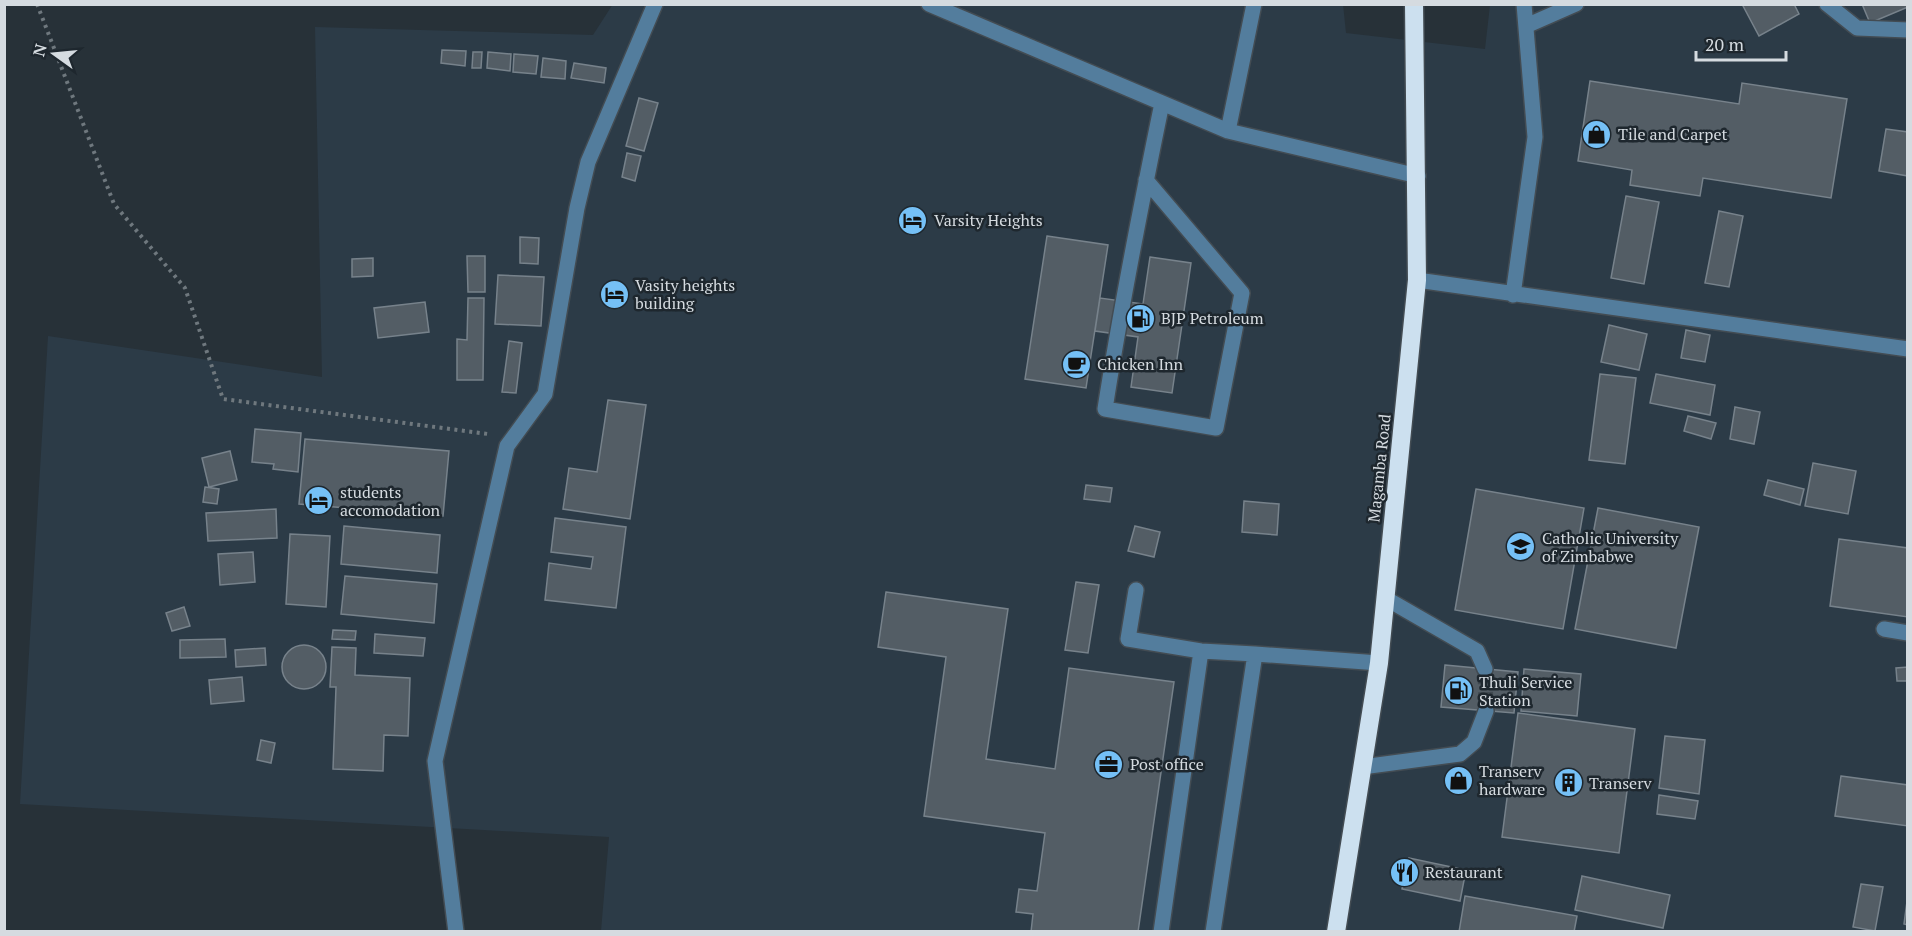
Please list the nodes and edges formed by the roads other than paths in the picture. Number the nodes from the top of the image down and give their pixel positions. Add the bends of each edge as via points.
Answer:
1 (655, 4) edge
2 (929, 4) edge
3 (1254, 4) edge
4 (1414, 4) edge
5 (1524, 4) edge
6 (1576, 4) edge
7 (1827, 4) edge
8 (960, 10) edge
9 (1526, 26) junction
10 (1908, 30) edge
11 (1162, 103) junction
12 (1228, 131) junction
13 (1418, 176) junction
14 (1146, 180) junction
15 (1417, 280) junction
16 (1513, 295) junction
17 (1908, 349) edge
18 (1136, 590) dead end
19 (1385, 598) junction
20 (1884, 629) dead end
21 (1908, 633) edge
22 (1201, 651) junction
23 (1255, 654) junction
24 (1379, 663) junction
25 (1485, 669) tunnel mouth
26 (1486, 711) tunnel mouth
27 (1362, 767) junction
28 (456, 932) edge
29 (1161, 932) edge
30 (1213, 932) edge
31 (1336, 932) edge

1 - 28 street via 588,162 545,394 507,446 435,762
2 - 8 street
3 - 12 street
4 - 13 highway, Magamba Road
5 - 9 street
6 - 9 street
7 - 10 street via 1857,28
8 - 11 street
9 - 16 street via 1535,137
11 - 12 street
11 - 14 street
12 - 13 street
13 - 15 highway, Magamba Road
14 - 14 street via 1105,409 1216,428 1242,294
15 - 16 street
15 - 19 highway, Magamba Road
16 - 17 street
18 - 22 street via 1128,639
19 - 24 highway, Magamba Road
19 - 25 street via 1477,651
20 - 21 street
22 - 23 street
22 - 29 street
23 - 24 street
23 - 30 street
24 - 27 highway, Magamba Road
26 - 27 street via 1474,742 1460,754
27 - 31 highway, Magamba Road

